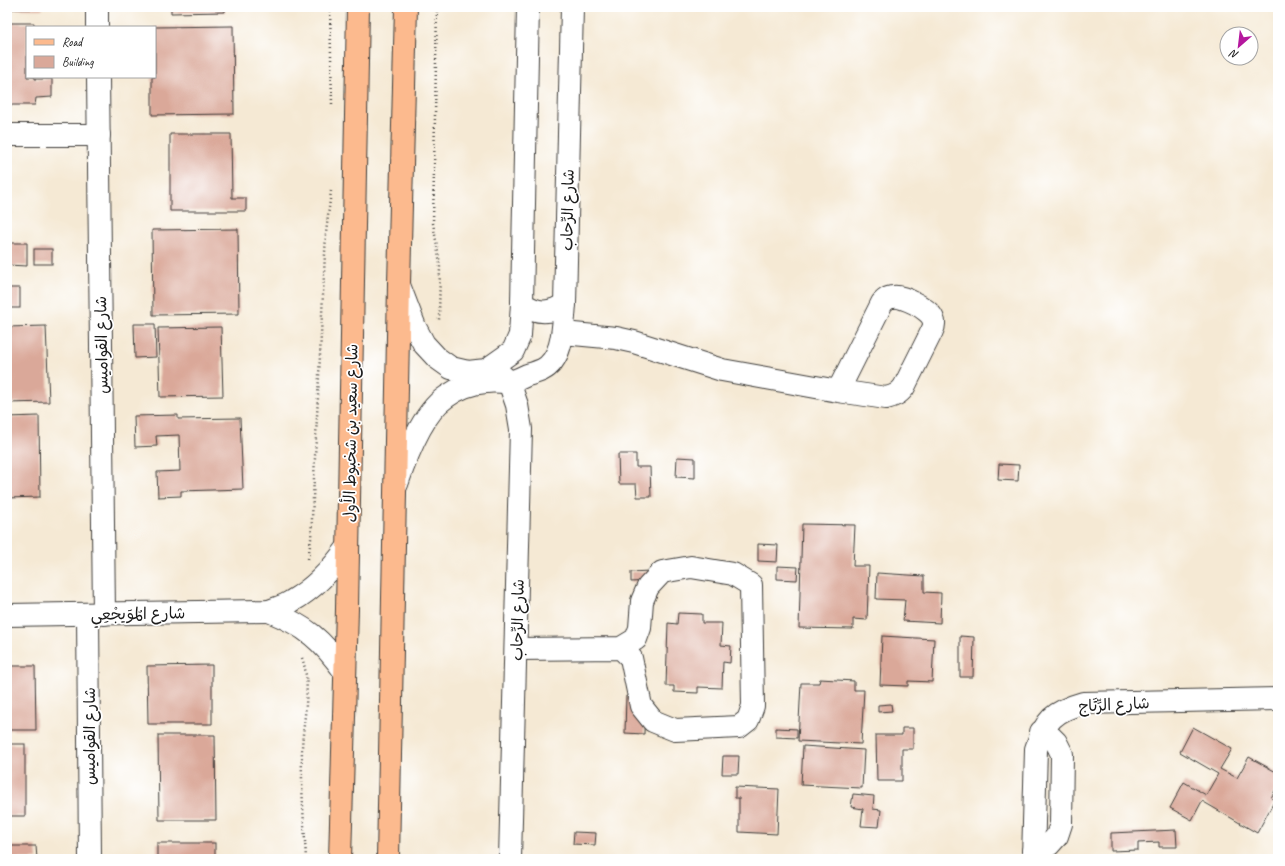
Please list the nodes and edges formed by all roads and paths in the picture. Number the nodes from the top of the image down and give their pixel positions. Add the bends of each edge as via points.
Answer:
1 (97, 7) edge
2 (330, 7) edge
3 (358, 7) edge
4 (406, 7) edge
5 (437, 7) edge
6 (528, 7) edge
7 (572, 7) edge
8 (97, 26) edge
9 (98, 78) edge
10 (333, 107) dead end
11 (7, 135) edge
12 (99, 135) junction
13 (331, 189) dead end
14 (399, 284) junction
15 (522, 304) junction
16 (565, 304) junction
17 (438, 323) dead end
18 (563, 333) junction
19 (491, 366) junction
20 (509, 382) junction
21 (838, 391) junction
22 (395, 489) junction
23 (348, 546) junction
24 (306, 563) dead end
25 (269, 611) junction
26 (96, 614) junction
27 (7, 615) edge
28 (621, 648) junction
29 (516, 649) junction
30 (302, 655) dead end
31 (345, 672) junction
32 (1278, 699) edge
33 (1033, 855) edge
34 (90, 859) edge
35 (306, 859) edge
36 (340, 859) edge
37 (388, 859) edge
38 (510, 859) edge

1 - 8 street
2 - 10 path
3 - 23 main road, شارع سعيد بن شخبوط الأول
4 - 14 main road
5 - 17 path via 433,223 440,264
6 - 15 street
7 - 16 street, شارع الرِّحاب
9 - 12 street, شارع القواميس
11 - 12 street
12 - 26 street, شارع القواميس
13 - 24 path via 326,232 310,549
14 - 19 street via 415,327 424,344 437,358 451,368 468,372 486,370
14 - 22 main road
15 - 16 street via 544,312
15 - 19 street via 518,343 513,351
16 - 18 street, شارع الرِّحاب
18 - 20 street, شارع الرِّحاب via 558,352 552,362 543,370
18 - 21 street via 616,338 722,370
19 - 20 street, شارع الرِّحاب
20 - 22 street, شارع الرِّحاب via 486,381 444,397 416,435
20 - 29 street, شارع الرِّحاب via 517,405 521,429
21 - 21 street via 885,300 900,297 931,313 934,319 932,331 899,393 886,398
22 - 37 main road
23 - 25 street, شارع المُوَيجْعِي via 332,568 308,590 291,602
23 - 31 main road, شارع سعيد بن شخبوط الأول
25 - 26 street, شارع المُوَيجْعِي
25 - 31 street, شارع المُوَيجْعِي via 307,630 322,643
26 - 27 street, شارع المُوَيجْعِي
26 - 34 street, شارع القواميس
28 - 28 street via 631,658 641,706 652,721 675,730 739,727 748,720 753,706 751,585 733,574 691,567 662,572 648,587 642,601 640,628 636,639
28 - 29 street
29 - 38 street, شارع الرِّحاب
30 - 35 path via 307,681 302,749
31 - 36 main road, شارع سعيد بن شخبوط الأول
32 - 33 street, شارع الرِّتَاج via 1083,703 1066,708 1051,718 1041,732 1036,749

